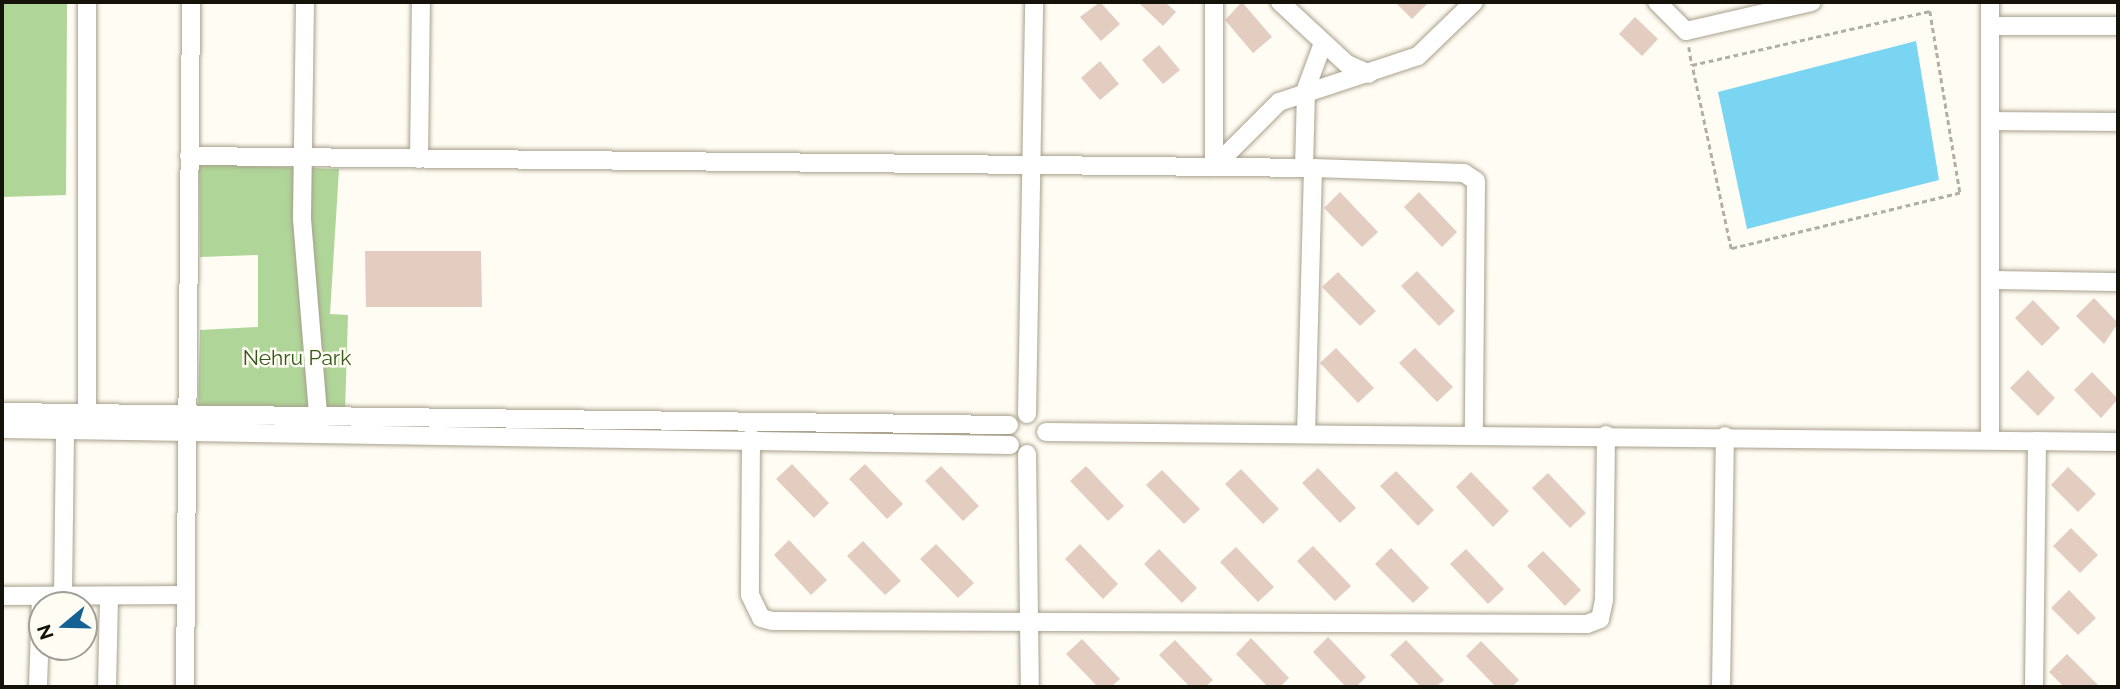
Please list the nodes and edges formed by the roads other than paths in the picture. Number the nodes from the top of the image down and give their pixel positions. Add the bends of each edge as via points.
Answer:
1 (88, 2) edge
2 (191, 2) edge
3 (305, 2) edge
4 (421, 2) edge
5 (1034, 2) edge
6 (1214, 2) edge
7 (1280, 2) edge
8 (1474, 2) edge
9 (1657, 2) edge
10 (1812, 2) edge
11 (1990, 2) edge
12 (1990, 26) junction
13 (2118, 26) edge
14 (1323, 43) junction
15 (1369, 74) junction
16 (1306, 89) junction
17 (1990, 121) junction
18 (2118, 122) edge
19 (189, 156) junction
20 (303, 157) junction
21 (419, 159) junction
22 (1031, 166) junction
23 (1214, 167) junction
24 (1308, 168) junction
25 (1990, 280) junction
26 (2118, 282) edge
27 (2, 412) edge
28 (87, 414) junction
29 (1027, 414) junction
30 (185, 424) junction
31 (319, 425) junction
32 (1009, 425) junction
33 (2, 429) edge
34 (65, 430) junction
35 (1046, 432) junction
36 (1306, 434) junction
37 (1474, 435) junction
38 (1606, 435) junction
39 (1725, 436) junction
40 (751, 439) junction
41 (1990, 440) junction
42 (2037, 441) junction
43 (2118, 442) edge
44 (1010, 445) junction
45 (1027, 453) junction
46 (63, 591) edge
47 (185, 595) junction
48 (2, 596) edge
49 (28, 596) edge
50 (98, 596) edge
51 (109, 596) junction
52 (1029, 621) junction
53 (39, 661) edge
54 (38, 687) edge
55 (107, 687) edge
56 (186, 687) edge
57 (1030, 687) edge
58 (1721, 687) edge
59 (2034, 687) edge

1 - 28 street
2 - 19 street
3 - 20 street
4 - 21 street
5 - 22 street
6 - 23 street
7 - 14 street
8 - 15 street via 1418,56
9 - 10 street via 1686,31
11 - 12 street
12 - 13 street
12 - 17 street
14 - 15 street
14 - 16 street
15 - 16 street
16 - 23 street via 1252,124
16 - 24 street
17 - 18 street
17 - 25 street
19 - 20 street
19 - 30 street
20 - 21 street
20 - 31 street via 302,219
21 - 22 street
22 - 23 street
22 - 29 street
23 - 24 street
24 - 36 street
24 - 37 street via 1464,173 1476,181
25 - 26 street
25 - 41 street
27 - 28 street
28 - 30 street
29 - 32 street
29 - 35 street via 1043,422
30 - 31 street
30 - 34 street
30 - 47 street
31 - 32 street
31 - 40 street
32 - 44 street
33 - 34 street
34 - 46 street
35 - 36 street
35 - 45 street via 1044,444
36 - 37 street
37 - 38 street
38 - 39 street
38 - 52 street via 1604,600 1600,619 1587,624
39 - 41 street
39 - 58 street
40 - 44 street
40 - 52 street via 750,595 761,618
41 - 42 street
42 - 43 street
42 - 59 street
44 - 45 street
45 - 52 street
47 - 51 street
47 - 56 street
48 - 49 street
50 - 51 street
51 - 55 street
52 - 57 street
53 - 54 street

